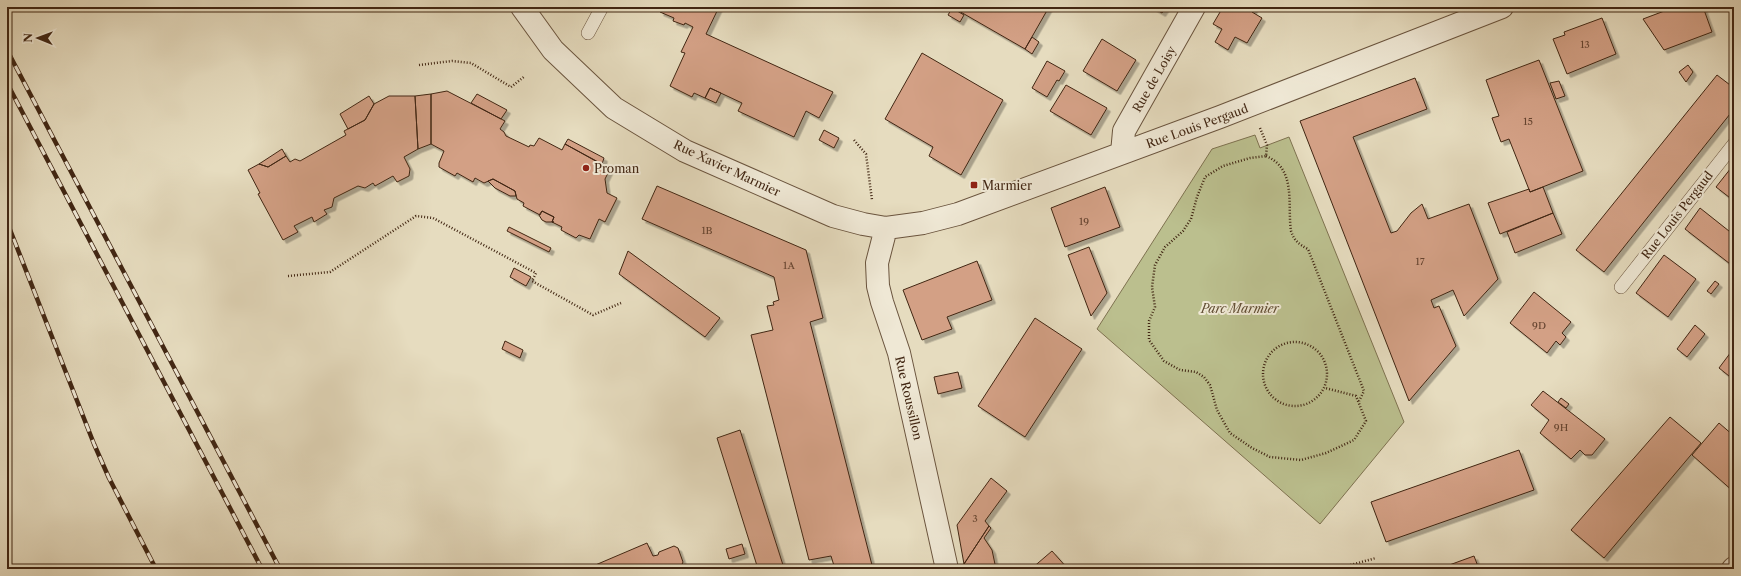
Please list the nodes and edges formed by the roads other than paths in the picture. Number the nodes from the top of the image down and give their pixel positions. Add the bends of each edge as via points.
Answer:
1 (522, 7) edge
2 (602, 7) edge
3 (1194, 7) edge
4 (1502, 7) edge
5 (588, 33) dead end
6 (1734, 144) edge
7 (1122, 153) junction
8 (886, 228) junction
9 (1621, 287) dead end
10 (947, 569) edge

1 - 8 street, Rue Xavier Marmier via 553,50 614,108 680,148 833,216
2 - 5 lane
3 - 7 street, Rue de Loisy via 1124,130
4 - 7 street, Rue Louis Pergaud
6 - 9 lane, Rue Louis Pergaud
7 - 8 street, Rue Louis Pergaud via 958,214 923,223
8 - 10 street, Rue Roussillon via 877,263 878,286 899,353

